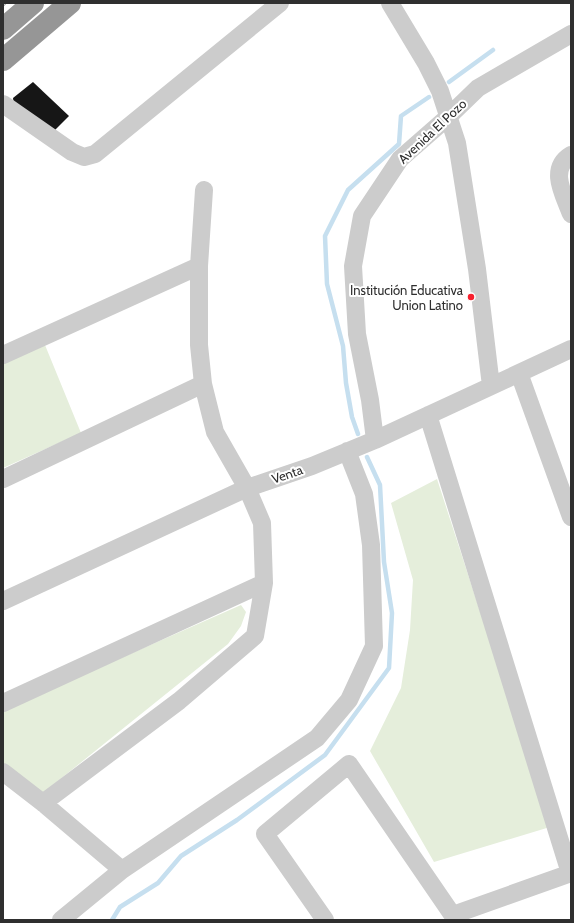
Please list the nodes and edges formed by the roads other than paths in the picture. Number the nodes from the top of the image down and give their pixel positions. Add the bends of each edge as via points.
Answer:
1 (70, 3) edge
2 (280, 3) edge
3 (390, 3) edge
4 (29, 4) edge
5 (3, 29) edge
6 (571, 34) edge
7 (3, 60) edge
8 (3, 104) edge
9 (448, 117) junction
10 (571, 155) edge
11 (204, 190) dead end
12 (571, 214) edge
13 (199, 266) junction
14 (571, 349) edge
15 (3, 355) edge
16 (519, 373) junction
17 (203, 384) junction
18 (491, 386) junction
19 (428, 416) junction
20 (375, 440) junction
21 (347, 451) junction
22 (3, 478) edge
23 (565, 479) edge
24 (246, 488) junction
25 (571, 517) edge
26 (264, 583) junction
27 (3, 600) edge
28 (3, 703) edge
29 (3, 772) edge
30 (43, 803) junction
31 (122, 870) junction
32 (571, 873) edge
33 (455, 918) edge
34 (61, 920) edge
35 (325, 920) edge

1 - 7 highway
2 - 8 street via 95,154 84,157 72,152
3 - 9 street via 430,70
4 - 5 highway
6 - 9 street, Avenida El Pozo via 478,88
9 - 18 street via 457,143 477,269
9 - 20 street, Avenida El Pozo via 400,159 362,216 353,266 356,326
10 - 12 street via 559,168 559,181
11 - 13 street
13 - 15 street
13 - 17 street via 199,345
14 - 16 street, Venta
16 - 18 street, Venta
16 - 23 street
17 - 22 street
17 - 24 street via 215,432
18 - 19 street, Venta
19 - 20 street, Venta
19 - 32 street
20 - 21 street, Venta
21 - 24 street, Venta via 312,466
21 - 31 street via 364,494 371,545 374,646 349,700 317,738
23 - 25 street
24 - 26 street via 262,523
24 - 27 street, Venta
26 - 28 street
26 - 30 street via 255,636 178,701
29 - 30 street
30 - 31 street
31 - 34 street
32 - 33 street
33 - 35 street via 348,764 265,834

